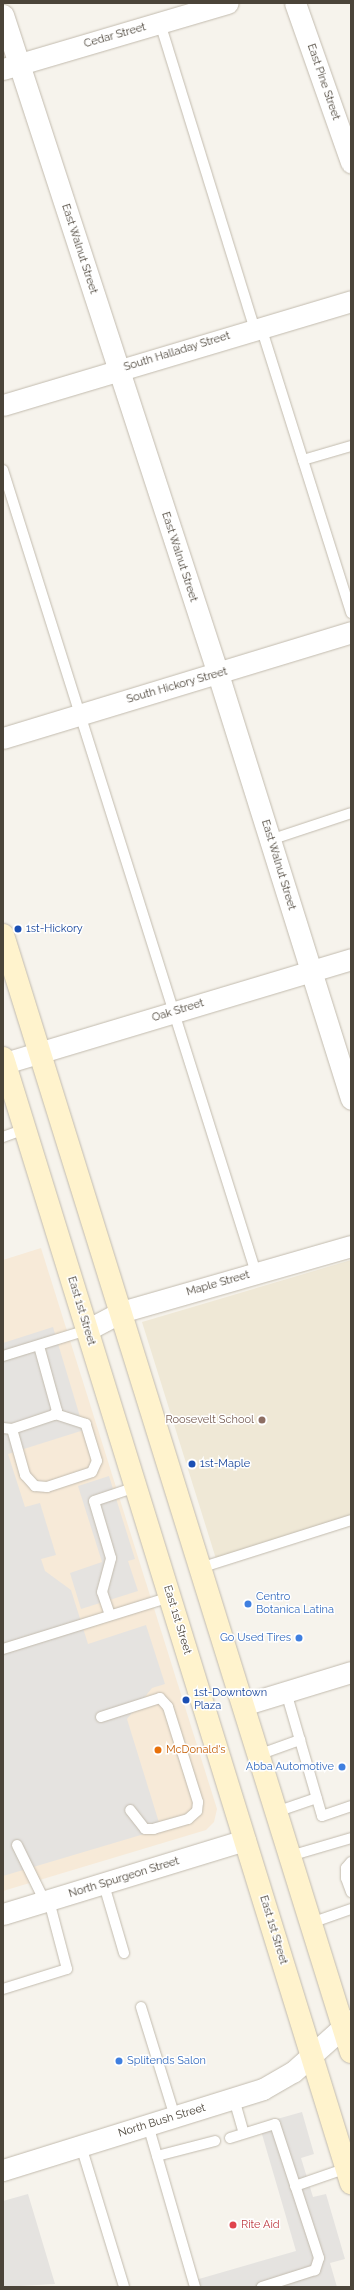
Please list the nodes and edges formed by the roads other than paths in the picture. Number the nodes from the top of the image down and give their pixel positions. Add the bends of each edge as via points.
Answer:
1 (227, 3) edge
2 (295, 3) edge
3 (3, 15) edge
4 (160, 23) junction
5 (11, 67) edge
6 (351, 162) edge
7 (351, 301) edge
8 (258, 328) junction
9 (118, 370) junction
10 (3, 405) edge
11 (351, 446) edge
12 (303, 460) junction
13 (3, 470) edge
14 (351, 613) edge
15 (351, 632) edge
16 (218, 674) junction
17 (80, 714) junction
18 (3, 738) edge
19 (351, 813) edge
20 (270, 840) junction
21 (3, 935) edge
22 (351, 959) edge
23 (311, 971) junction
24 (171, 1013) junction
25 (40, 1052) junction
26 (4, 1061) edge
27 (351, 1099) edge
28 (25, 1129) junction
29 (3, 1137) edge
30 (351, 1246) edge
31 (256, 1273) junction
32 (121, 1312) junction
33 (87, 1330) junction
34 (39, 1346) junction
35 (3, 1356) edge
36 (55, 1414) junction
37 (7, 1428) edge
38 (136, 1487) junction
39 (351, 1520) edge
40 (200, 1568) junction
41 (170, 1597) junction
42 (110, 1615) junction
43 (3, 1650) edge
44 (351, 1672) edge
45 (286, 1692) junction
46 (243, 1705) junction
47 (101, 1716) dead end
48 (300, 1740) junction
49 (258, 1755) junction
50 (317, 1798) junction
51 (351, 1806) edge
52 (130, 1810) dead end
53 (276, 1812) junction
54 (351, 1838) edge
55 (246, 1840) junction
56 (17, 1845) dead end
57 (290, 1856) junction
58 (351, 1862) edge
59 (104, 1885) junction
60 (351, 1892) edge
61 (47, 1901) junction
62 (351, 1909) edge
63 (3, 1914) edge
64 (310, 1923) junction
65 (124, 1954) dead end
66 (3, 1989) edge
67 (141, 2007) dead end
68 (347, 2024) edge
69 (351, 2052) edge
70 (312, 2055) junction
71 (234, 2099) junction
72 (175, 2117) junction
73 (148, 2125) junction
74 (244, 2133) junction
75 (230, 2138) dead end
76 (216, 2141) dead end
77 (80, 2146) junction
78 (157, 2156) junction
79 (3, 2170) edge
80 (349, 2176) edge
81 (295, 2186) junction
82 (124, 2287) edge
83 (195, 2287) edge
84 (262, 2287) edge

1 - 4 street, Cedar Street
2 - 6 street, East Pine Street
3 - 5 street, East Walnut Street
4 - 5 street, Cedar Street
4 - 8 lane
5 - 9 street, East Walnut Street
7 - 8 street, South Halladay Street
8 - 9 street, South Halladay Street
8 - 12 lane
9 - 10 street, South Halladay Street
9 - 16 street, East Walnut Street
11 - 12 lane
12 - 14 lane
13 - 17 lane
15 - 16 street, South Hickory Street
16 - 17 street, South Hickory Street
16 - 20 street, East Walnut Street
17 - 18 street, South Hickory Street
17 - 24 lane
19 - 20 lane
20 - 23 street, East Walnut Street
21 - 25 main road
22 - 23 street, Oak Street
23 - 24 street, Oak Street
23 - 27 street, East Walnut Street
24 - 25 street, Oak Street
24 - 31 lane
25 - 26 street, Oak Street
25 - 32 main road
26 - 28 main road, East 1st Street
28 - 29 lane
28 - 33 main road, East 1st Street
30 - 31 street, Maple Street
31 - 32 street, Maple Street
32 - 33 street, Maple Street
32 - 40 main road
33 - 34 lane
33 - 38 main road, East 1st Street
34 - 35 lane
34 - 36 lane via 57,1405
36 - 37 lane
36 - 37 lane via 86,1424 97,1461 92,1472 47,1487 35,1486 25,1475
38 - 41 main road, East 1st Street
38 - 42 lane via 94,1501 111,1558 102,1592
39 - 40 lane
40 - 46 main road
41 - 42 lane
41 - 55 main road, East 1st Street
42 - 43 lane
44 - 45 street
45 - 46 street
45 - 48 lane
46 - 49 main road
47 - 52 lane via 160,1698 168,1707 198,1802 197,1811 188,1819 154,1830 145,1829
48 - 49 lane
48 - 50 lane
49 - 53 main road
50 - 51 lane via 322,1816
50 - 53 lane
53 - 57 main road
54 - 57 lane
55 - 59 street, North Spurgeon Street
55 - 70 main road, East 1st Street
56 - 61 lane
57 - 64 main road
58 - 60 lane via 346,1868
59 - 61 street, North Spurgeon Street
59 - 65 lane
61 - 63 street, North Spurgeon Street
61 - 66 lane via 68,1965 66,1969
62 - 64 lane
64 - 68 main road
67 - 72 lane
68 - 69 main road
68 - 70 street, North Bush Street
70 - 71 street, North Bush Street via 293,2072 269,2086
70 - 80 main road, East 1st Street
71 - 72 street, North Bush Street
71 - 74 lane
72 - 73 street, North Bush Street
73 - 77 street, North Bush Street
73 - 78 lane
74 - 75 lane
74 - 81 lane via 275,2124
76 - 78 lane
77 - 79 street, North Bush Street
77 - 82 lane
78 - 83 lane
80 - 81 lane
81 - 84 lane via 319,2258 315,2270

